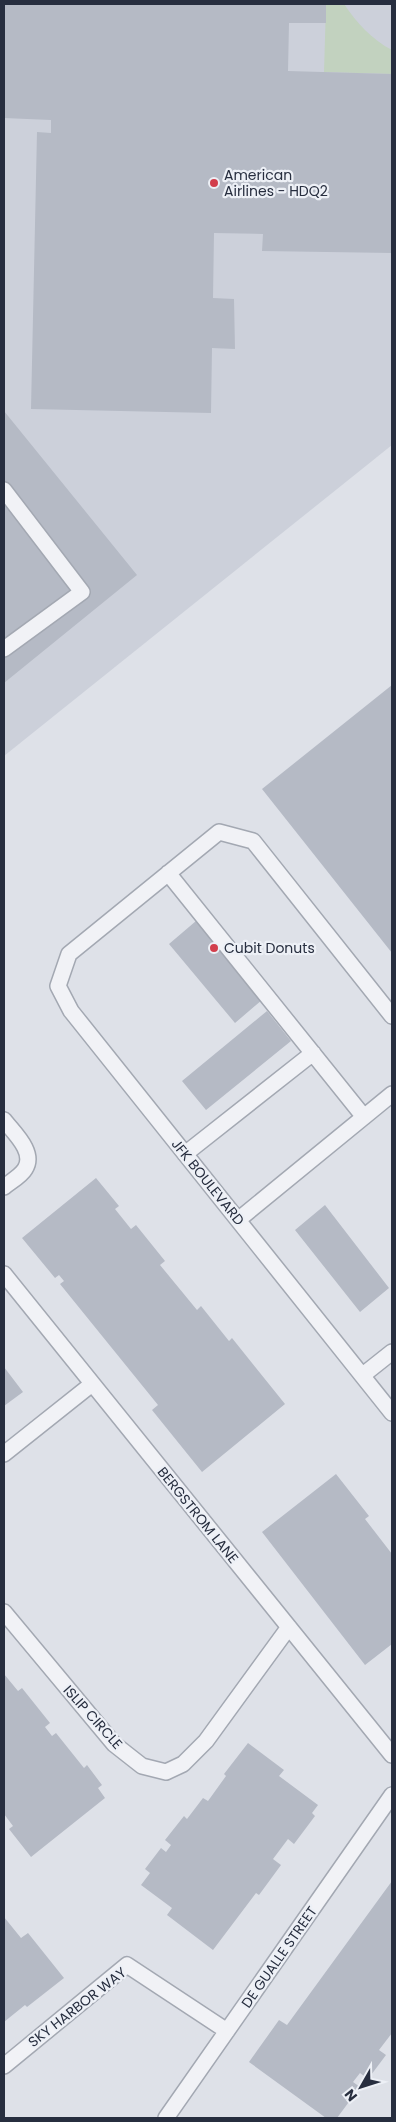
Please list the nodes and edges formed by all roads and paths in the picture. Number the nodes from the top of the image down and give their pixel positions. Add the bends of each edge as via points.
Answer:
1 (4, 490) edge
2 (4, 649) edge
3 (168, 873) junction
4 (392, 1016) edge
5 (313, 1053) junction
6 (392, 1094) edge
7 (364, 1117) junction
8 (4, 1120) edge
9 (185, 1154) junction
10 (4, 1187) edge
11 (238, 1220) junction
12 (4, 1274) edge
13 (392, 1352) edge
14 (363, 1375) junction
15 (92, 1384) junction
16 (392, 1412) edge
17 (4, 1454) edge
18 (4, 1612) edge
19 (289, 1627) junction
20 (392, 1755) edge
21 (392, 1795) edge
22 (227, 2031) junction
23 (4, 2066) edge
24 (166, 2118) edge

1 - 2 lane via 82,592
3 - 4 lane via 219,832 253,841
3 - 5 lane
3 - 9 lane, JFK BOULEVARD via 69,954 58,986 71,1011
5 - 7 lane
5 - 9 lane
6 - 7 lane
7 - 11 lane
8 - 10 lane via 28,1157 25,1169
9 - 11 lane, JFK BOULEVARD
11 - 14 lane, JFK BOULEVARD
12 - 15 lane, BERGSTROM LANE
13 - 14 lane
14 - 16 lane, JFK BOULEVARD
15 - 17 lane
15 - 19 lane, BERGSTROM LANE
18 - 19 lane, ISLIP CIRCLE via 114,1744 142,1766 166,1772 183,1764 206,1741
19 - 20 lane, BERGSTROM LANE
21 - 22 lane, DE GUALLE STREET
22 - 23 lane, SKY HARBOR WAY via 127,1965
22 - 24 lane, DE GUALLE STREET

